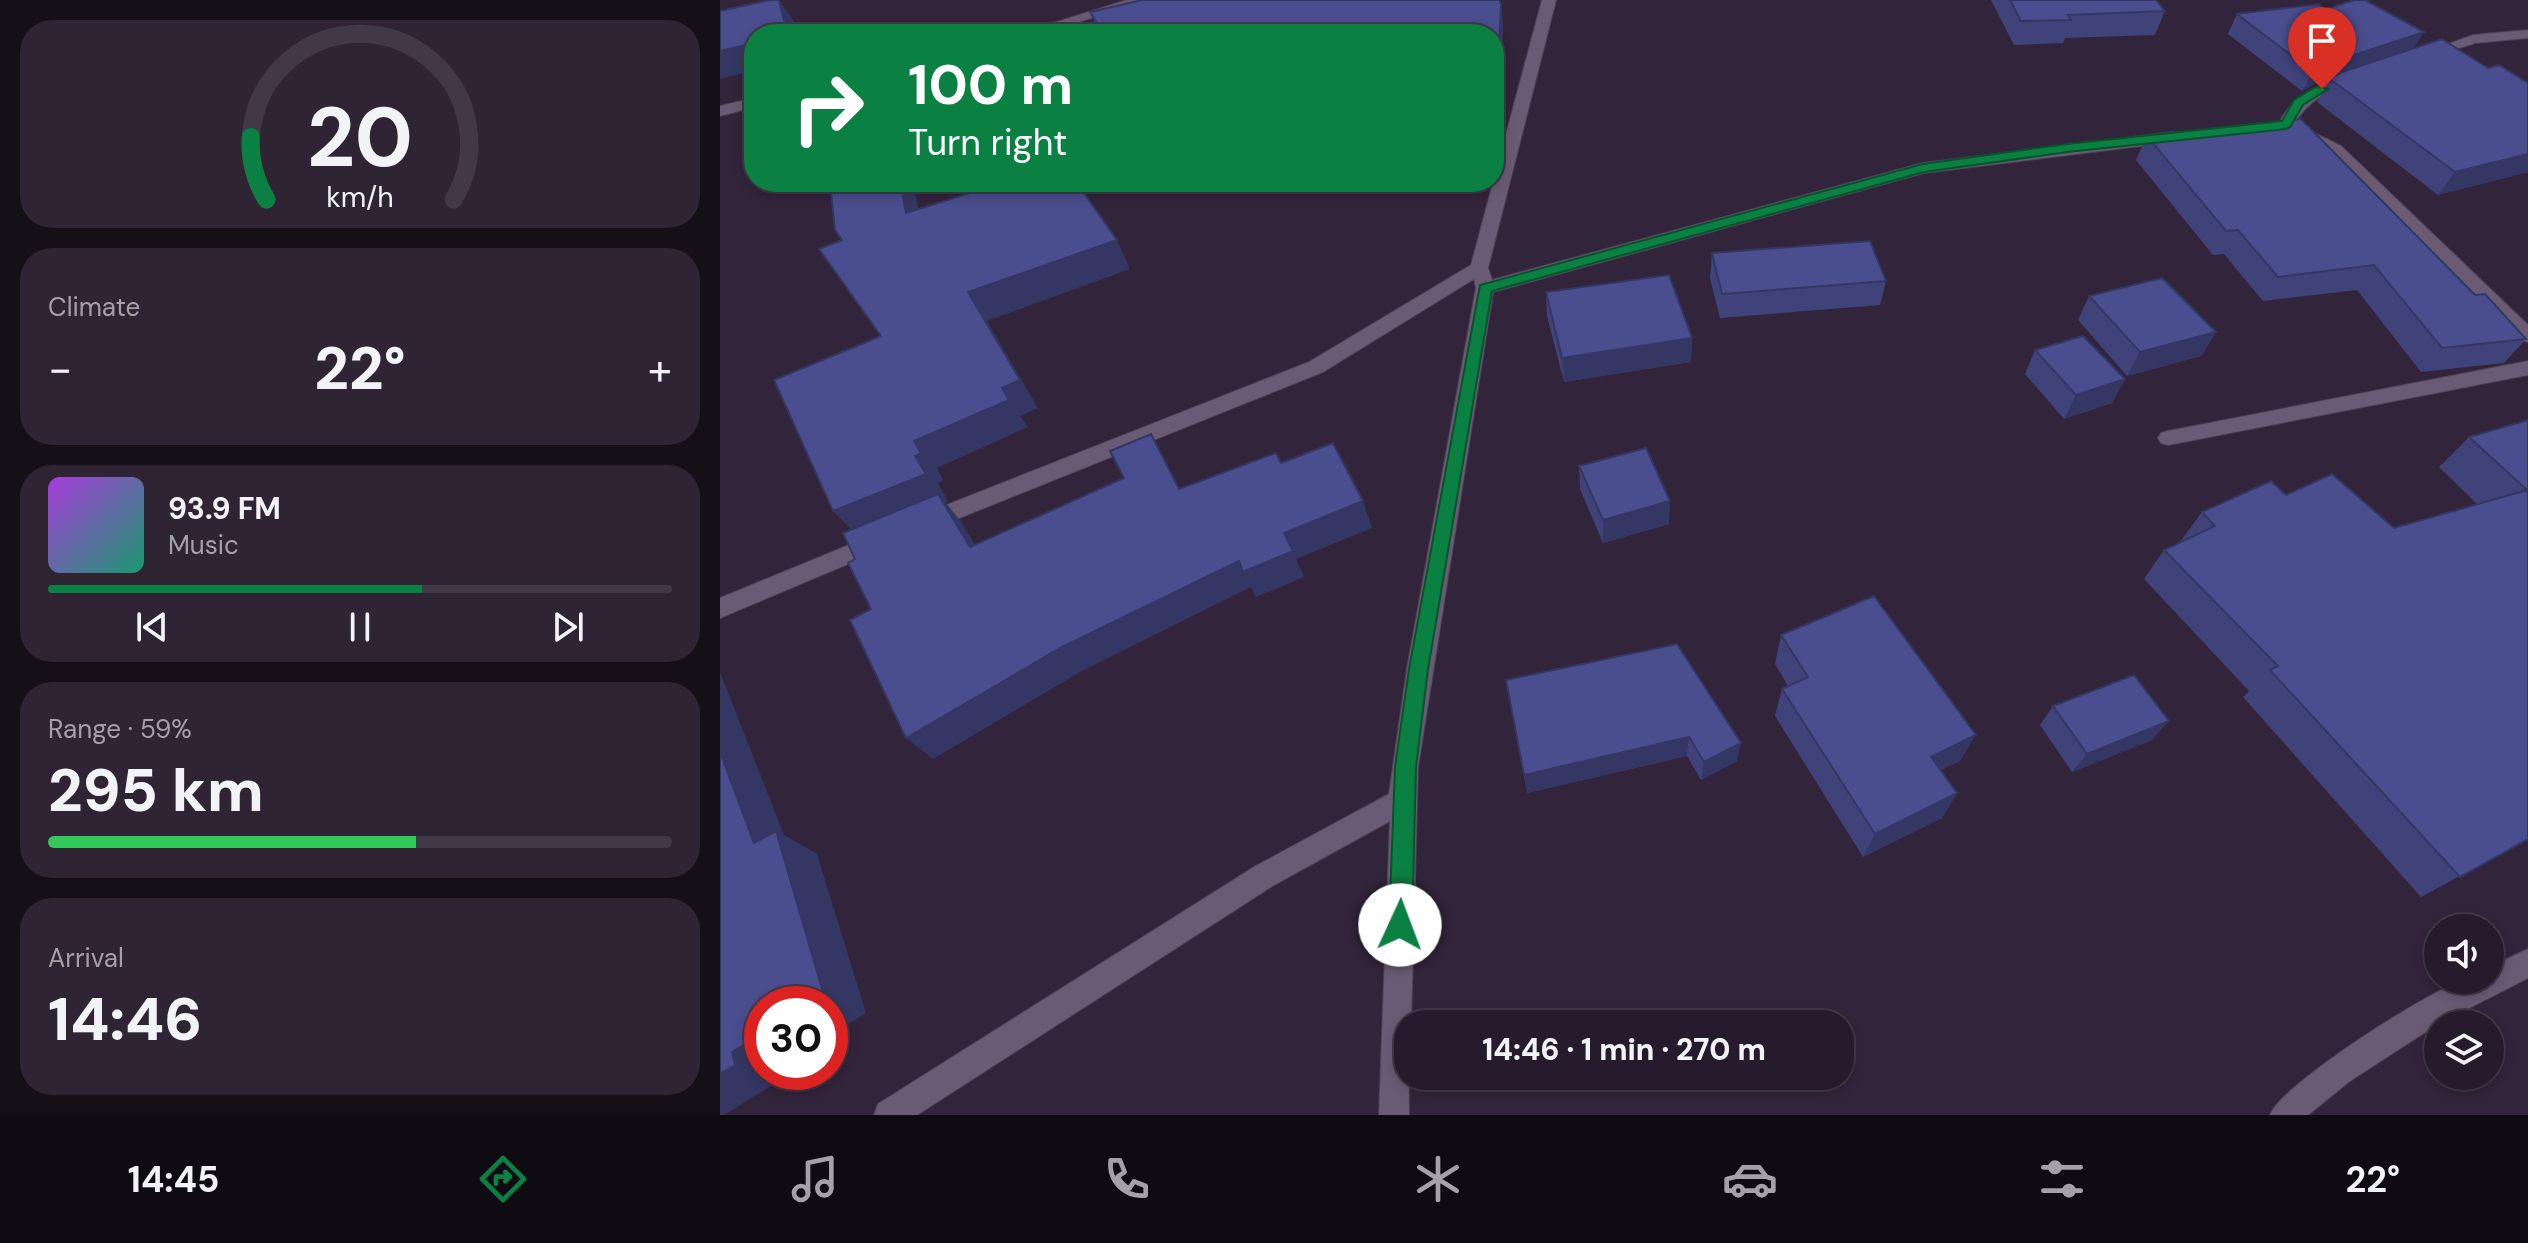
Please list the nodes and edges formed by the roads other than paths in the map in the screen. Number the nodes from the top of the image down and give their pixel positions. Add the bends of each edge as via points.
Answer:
1 (1142, 0) edge
2 (1549, 0) edge
3 (1059, 24) edge
4 (2528, 34) edge
5 (2413, 59) edge
6 (2367, 74) edge
7 (744, 105) edge
8 (720, 111) edge
9 (2192, 136) edge
10 (1504, 187) edge
11 (1503, 192) edge
12 (1482, 278) junction
13 (2528, 336) edge
14 (2528, 368) edge
15 (2168, 438) dead end
16 (720, 608) edge
17 (1405, 767) junction
18 (2528, 963) edge
19 (889, 1115) edge
20 (1394, 1115) edge
21 (2285, 1115) edge

1 - 3 street
2 - 10 street
4 - 5 street via 2473,39
6 - 13 street via 2298,103 2278,126 2335,149
7 - 8 street
9 - 12 street via 1923,168
11 - 12 street
12 - 16 street via 1316,367
12 - 17 street
14 - 15 street
17 - 19 street via 1401,801 1264,876
17 - 20 street
18 - 21 street via 2317,1084

